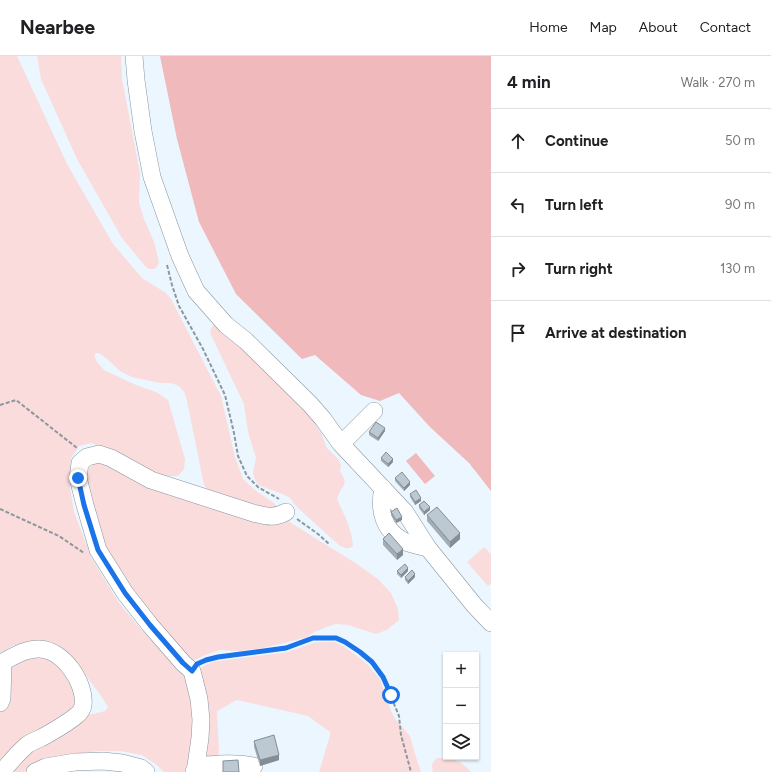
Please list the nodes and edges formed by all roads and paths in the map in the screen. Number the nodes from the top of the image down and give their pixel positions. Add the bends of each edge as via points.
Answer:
1 (134, 56) edge
2 (167, 261) dead end
3 (0, 406) edge
4 (374, 411) dead end
5 (341, 444) junction
6 (87, 457) junction
7 (383, 488) junction
8 (0, 510) edge
9 (286, 512) junction
10 (329, 544) dead end
11 (428, 548) junction
12 (104, 559) junction
13 (491, 623) edge
14 (2, 663) edge
15 (192, 671) junction
16 (0, 703) edge
17 (254, 766) dead end
18 (195, 769) edge
19 (2, 772) edge
20 (35, 772) edge
21 (146, 772) edge
22 (411, 772) edge

1 - 5 lane via 143,131 152,177 180,256 196,292 226,325 246,341 310,404
2 - 9 path via 179,306 225,395 238,456 247,476 258,487 283,503
3 - 6 path via 16,400
4 - 5 lane
5 - 7 lane
6 - 9 lane via 99,454 111,458 151,480 253,513 278,516
6 - 12 lane via 80,463 78,478 98,550
7 - 11 lane via 405,512
7 - 11 lane via 380,499 388,529 406,542
8 - 12 path via 59,536 92,559
9 - 10 path
11 - 13 lane
12 - 15 lane via 125,593 150,625
14 - 16 lane
14 - 19 lane via 30,650 49,650 60,656 70,667 83,695 83,706 78,714 29,744
15 - 18 lane via 201,720
15 - 22 path via 197,664 206,660 286,648 313,638 336,638 345,642 372,662 383,677 399,716 401,735
17 - 18 lane via 222,763
20 - 21 lane via 46,767 75,762 103,761 134,766

